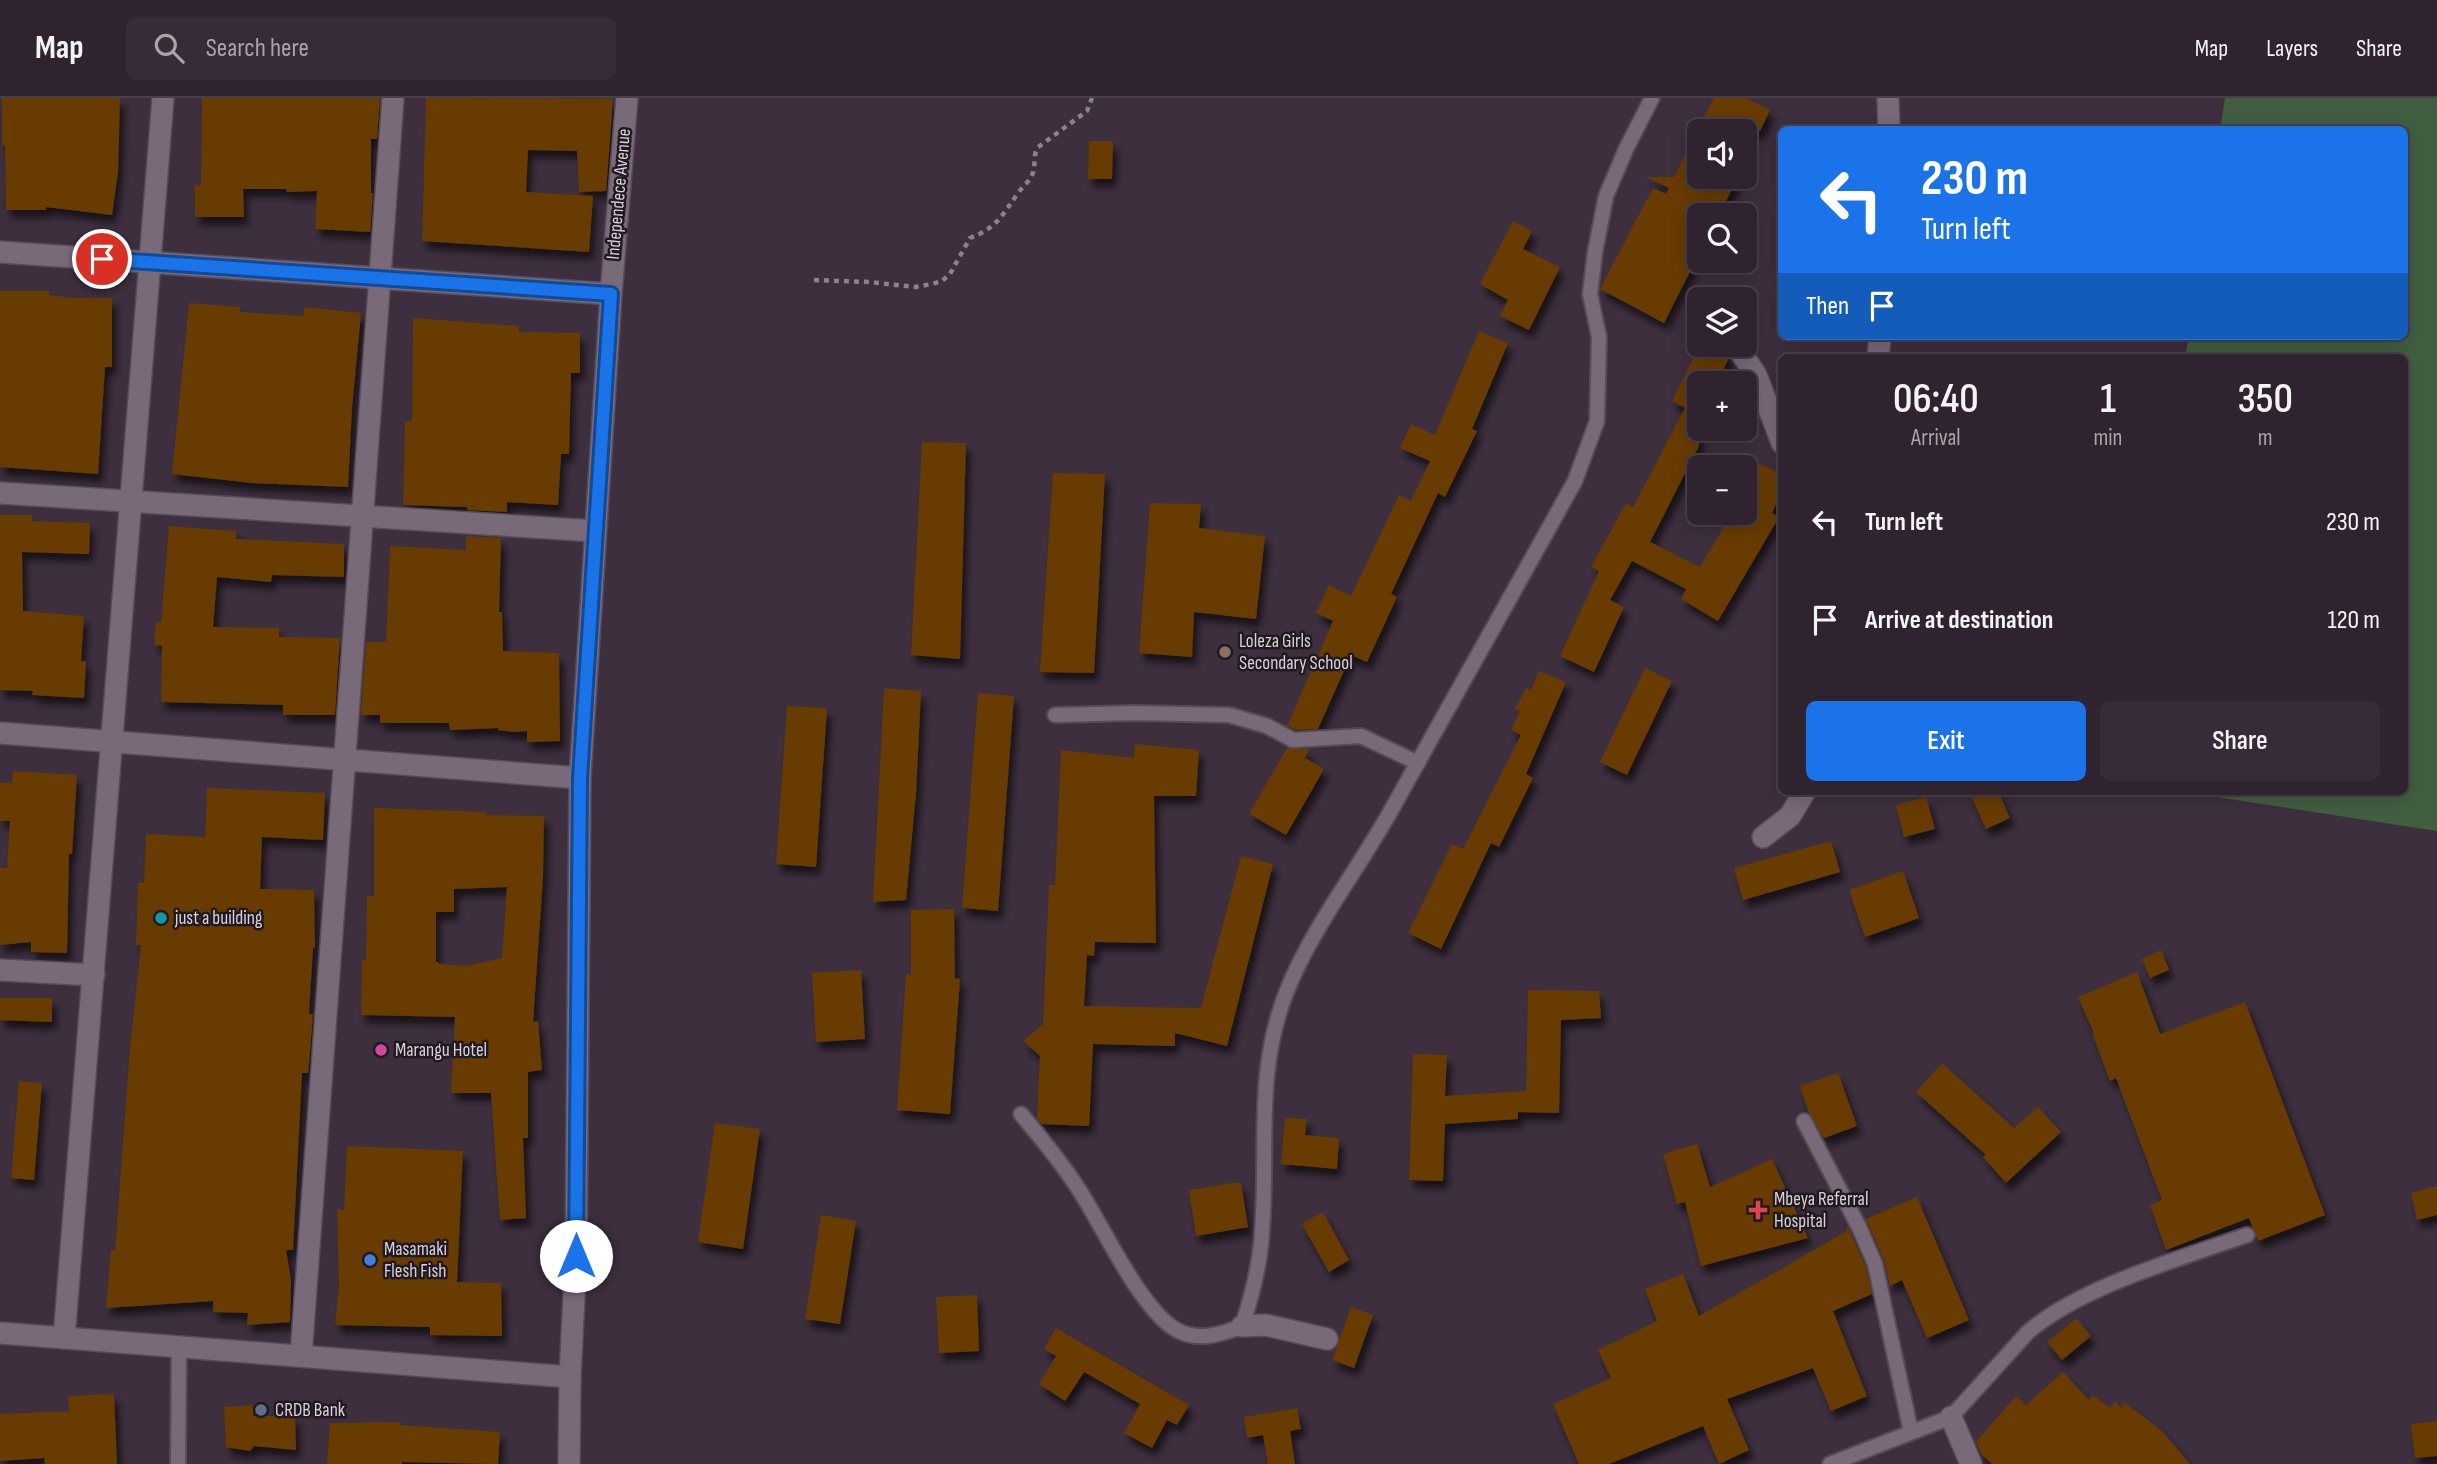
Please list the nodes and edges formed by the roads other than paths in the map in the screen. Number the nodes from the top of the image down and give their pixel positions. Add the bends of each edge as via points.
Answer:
1 (163, 98) edge
2 (393, 98) edge
3 (627, 98) edge
4 (1652, 98) edge
5 (1888, 98) edge
6 (1889, 126) edge
7 (0, 252) edge
8 (150, 262) junction
9 (380, 278) junction
10 (611, 294) junction
11 (1744, 357) edge
12 (1778, 433) edge
13 (0, 493) edge
14 (131, 502) junction
15 (362, 517) junction
16 (596, 531) junction
17 (1055, 715) dead end
18 (0, 733) edge
19 (113, 741) junction
20 (345, 760) junction
21 (1418, 763) junction
22 (580, 778) junction
23 (1803, 795) edge
24 (1763, 837) dead end
25 (0, 970) edge
26 (94, 975) junction
27 (1021, 1114) dead end
28 (1804, 1121) dead end
29 (2247, 1235) dead end
30 (1242, 1326) junction
31 (0, 1333) edge
32 (64, 1338) junction
33 (1327, 1339) dead end
34 (179, 1347) junction
35 (301, 1356) junction
36 (570, 1377) junction
37 (1951, 1417) junction
38 (1912, 1432) junction
39 (178, 1464) edge
40 (569, 1464) edge
41 (1830, 1464) edge
42 (1971, 1464) edge

1 - 8 street
2 - 9 street
3 - 10 street, Independece Avenue
4 - 21 lane via 1606,196 1595,252 1590,294 1599,337 1597,422 1575,481
5 - 6 street
7 - 8 street
8 - 9 street
8 - 14 street
9 - 10 street
9 - 15 street
10 - 16 street, Independece Avenue
11 - 12 street via 1756,375
13 - 14 street
14 - 15 street
14 - 19 street
15 - 16 street
15 - 20 street
16 - 22 street, Independece Avenue
17 - 21 lane via 1229,715 1267,726 1293,740 1361,736
18 - 19 street
19 - 20 street
19 - 26 street
20 - 22 street
20 - 35 street
21 - 30 lane via 1335,898 1286,993 1268,1057 1261,1243
22 - 36 street, Independece Avenue via 576,1256
23 - 24 street via 1790,816
25 - 26 street
26 - 32 street
27 - 30 lane via 1060,1161 1128,1273 1175,1329 1198,1337
28 - 38 lane via 1875,1265
29 - 37 lane via 2136,1274 2040,1321
30 - 33 street via 1266,1325
31 - 32 street
32 - 34 street
34 - 35 street
34 - 39 lane
35 - 36 street
36 - 40 street, Independece Avenue
37 - 38 lane
37 - 42 street
38 - 41 lane

